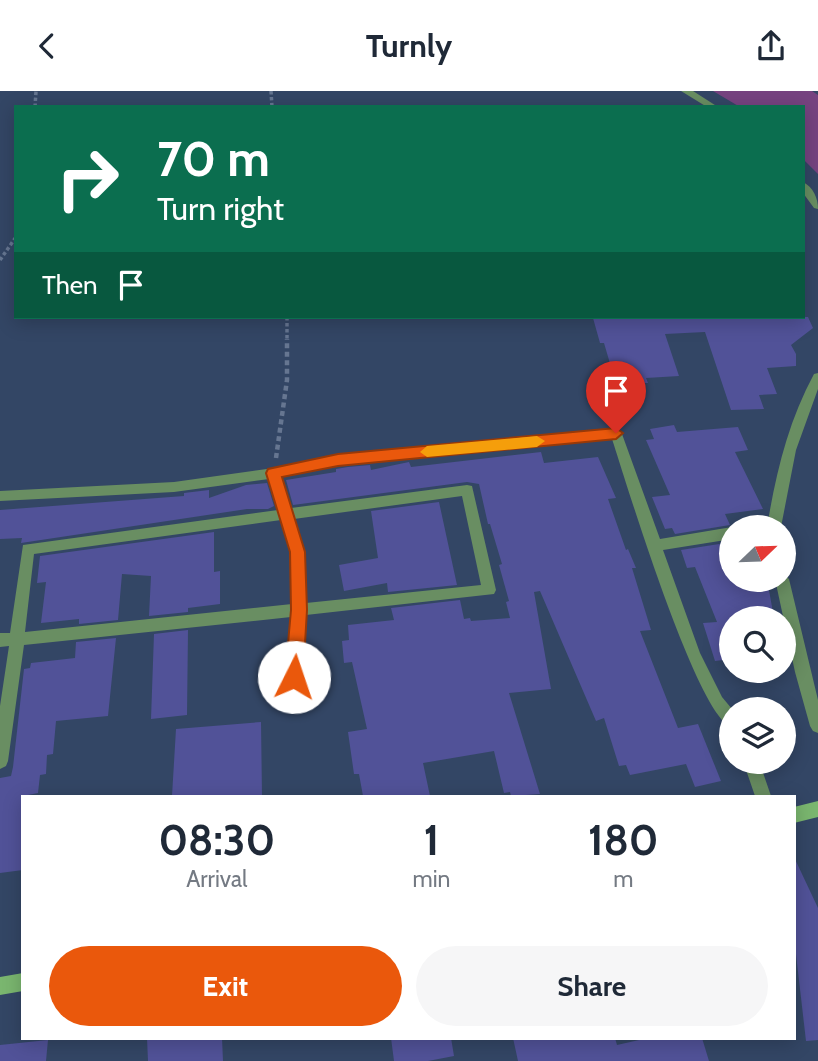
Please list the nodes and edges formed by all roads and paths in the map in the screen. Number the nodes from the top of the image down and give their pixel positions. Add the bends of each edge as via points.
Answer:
1 (685, 91) edge
2 (710, 105) edge
3 (805, 188) edge
4 (818, 205) edge
5 (14, 240) edge
6 (0, 260) edge
7 (287, 319) edge
8 (818, 377) edge
9 (274, 473) junction
10 (0, 496) edge
11 (288, 514) junction
12 (775, 515) edge
13 (719, 535) edge
14 (655, 547) junction
15 (785, 592) edge
16 (299, 610) junction
17 (17, 639) junction
18 (0, 641) edge
19 (292, 699) dead end
20 (719, 703) edge
21 (818, 726) edge
22 (0, 761) edge
23 (755, 774) edge
24 (763, 795) edge
25 (818, 809) edge
26 (796, 814) edge
27 (21, 982) edge
28 (0, 986) edge

1 - 2 street
3 - 4 street
5 - 6 path
7 - 9 path via 288,380
8 - 12 street via 785,465
9 - 10 street via 174,487
9 - 11 street
9 - 14 street via 338,460 616,433
11 - 16 street via 297,552
11 - 16 street via 467,490 489,590
11 - 17 street via 28,549
13 - 14 street
14 - 20 street via 693,655
15 - 21 street
16 - 17 street
16 - 19 street
17 - 18 street
17 - 22 street
23 - 24 street
25 - 26 main road
27 - 28 main road

